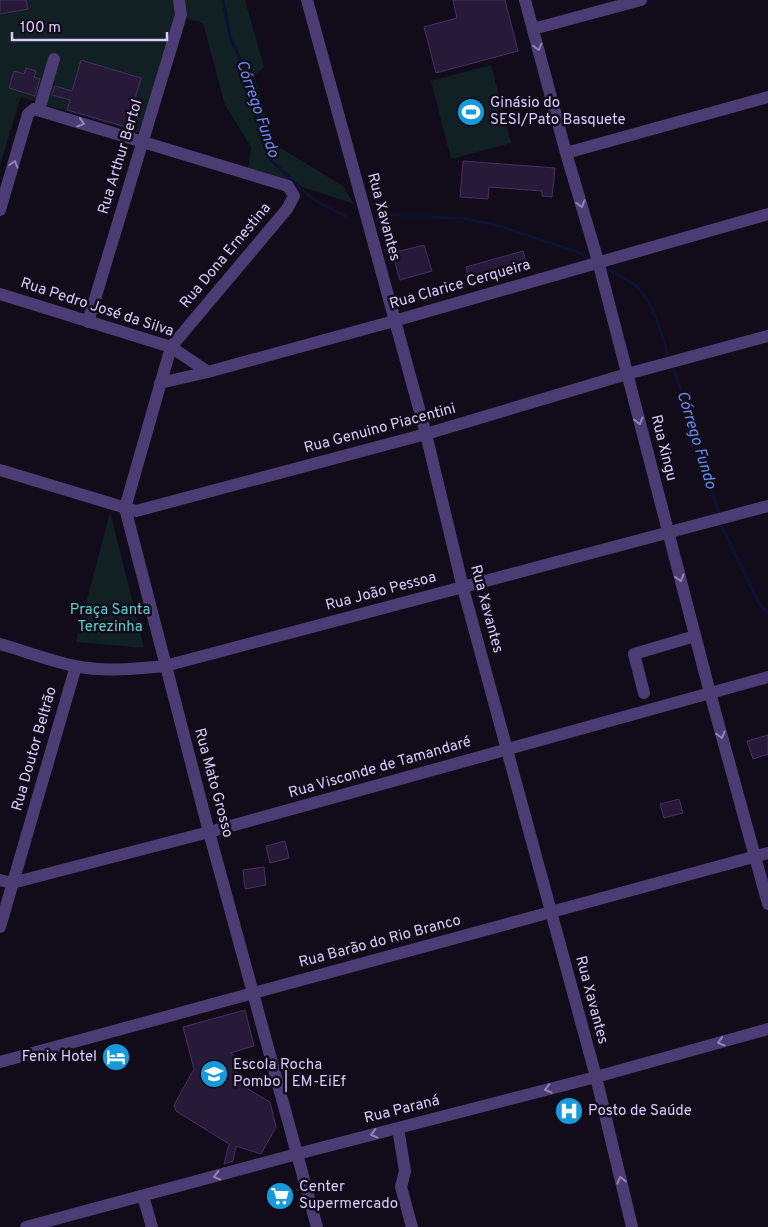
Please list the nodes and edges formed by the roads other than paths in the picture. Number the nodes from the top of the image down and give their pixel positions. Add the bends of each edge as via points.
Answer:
1 (179, 0) edge
2 (307, 0) edge
3 (525, 0) edge
4 (641, 0) edge
5 (533, 29) junction
6 (54, 59) dead end
7 (768, 97) edge
8 (36, 110) junction
9 (143, 142) junction
10 (566, 153) junction
11 (0, 210) edge
12 (768, 214) edge
13 (598, 261) junction
14 (0, 294) edge
15 (394, 321) junction
16 (88, 322) junction
17 (768, 336) edge
18 (171, 347) junction
19 (208, 372) junction
20 (627, 374) junction
21 (160, 383) junction
22 (426, 434) junction
23 (0, 470) edge
24 (768, 506) edge
25 (125, 508) junction
26 (668, 532) junction
27 (463, 588) junction
28 (695, 636) junction
29 (0, 644) edge
30 (76, 666) junction
31 (165, 666) junction
32 (768, 677) edge
33 (644, 693) dead end
34 (710, 693) junction
35 (506, 750) junction
36 (208, 832) junction
37 (768, 853) edge
38 (754, 857) junction
39 (6, 882) edge
40 (768, 904) edge
41 (551, 913) junction
42 (0, 928) edge
43 (252, 994) junction
44 (768, 1028) edge
45 (0, 1062) edge
46 (596, 1077) junction
47 (398, 1128) junction
48 (297, 1154) junction
49 (143, 1196) junction
50 (39, 1225) edge
51 (26, 1227) edge
52 (152, 1227) edge
53 (317, 1227) edge
54 (412, 1227) edge
55 (632, 1227) edge

1 - 9 street, Rua Arthur Bertol via 181,15
2 - 15 street, Rua Xavantes
3 - 5 street, Rua Xingu
4 - 5 street
5 -> 10 street, Rua Xingu
6 - 8 street
7 - 10 street
8 -> 9 street
11 -> 8 street via 28,114
9 - 16 street, Rua Arthur Bertol
9 - 18 street, Rua Dona Ernestina via 288,186 294,196 287,209
10 -> 13 street, Rua Xingu
12 - 13 street, Rua Clarice Cerqueira
13 - 15 street, Rua Clarice Cerqueira
13 - 20 street, Rua Xingu
14 - 16 street, Rua Pedro José da Silva
15 - 19 street, Rua Clarice Cerqueira
15 - 22 street, Rua Xavantes
16 - 18 street, Rua Pedro José da Silva
17 - 20 street, Rua Genuino Piacentini
18 - 19 street, Rua Pedro José da Silva
18 - 21 street, Rua Mato Grosso
19 - 21 street, Rua Clarice Cerqueira
20 - 22 street, Rua Genuino Piacentini
20 -> 26 street, Rua Xingu
21 - 25 street, Rua Mato Grosso
22 - 25 street, Rua Genuino Piacentini via 136,511
22 - 27 street, Rua Xavantes
23 - 25 street, Rua Genuino Piacentini
24 - 26 street, Rua João Pessoa
25 - 31 street, Rua Mato Grosso
26 - 27 street, Rua João Pessoa
26 -> 28 street, Rua Xingu
27 - 31 street, Rua João Pessoa
27 - 35 street, Rua Xavantes
28 - 33 street via 634,654
28 - 34 street, Rua Xingu
29 - 30 street, Rua João Pessoa
30 - 31 street, Rua João Pessoa via 107,669
30 - 39 street, Rua Doutor Beltrão
31 - 36 street, Rua Mato Grosso
32 - 34 street, Rua Visconde de Tamandaré
34 - 35 street, Rua Visconde de Tamandaré
34 -> 38 street, Rua Xingu
35 - 36 street, Rua Visconde de Tamandaré
35 - 41 street, Rua Xavantes
36 - 39 street, Rua Visconde de Tamandaré
36 - 43 street, Rua Mato Grosso
37 - 38 street, Rua Barão do Rio Branco
38 - 40 street, Rua Xingu
38 - 41 street, Rua Barão do Rio Branco
39 - 42 street, Rua Doutor Beltrão
41 - 43 street, Rua Barão do Rio Branco
41 - 46 street, Rua Xavantes
43 - 45 street, Rua Barão do Rio Branco
43 - 48 street, Rua Mato Grosso
44 -> 46 street, Rua Paraná
46 -> 47 street, Rua Paraná
55 -> 46 street, Rua Xavantes
47 -> 48 street, Rua Paraná
47 - 54 street via 405,1171 401,1187
48 -> 49 street, Rua Paraná
48 - 53 street, Rua Mato Grosso
49 - 50 street, Rua Paraná
49 - 52 street
50 - 51 street, Rua Paraná

